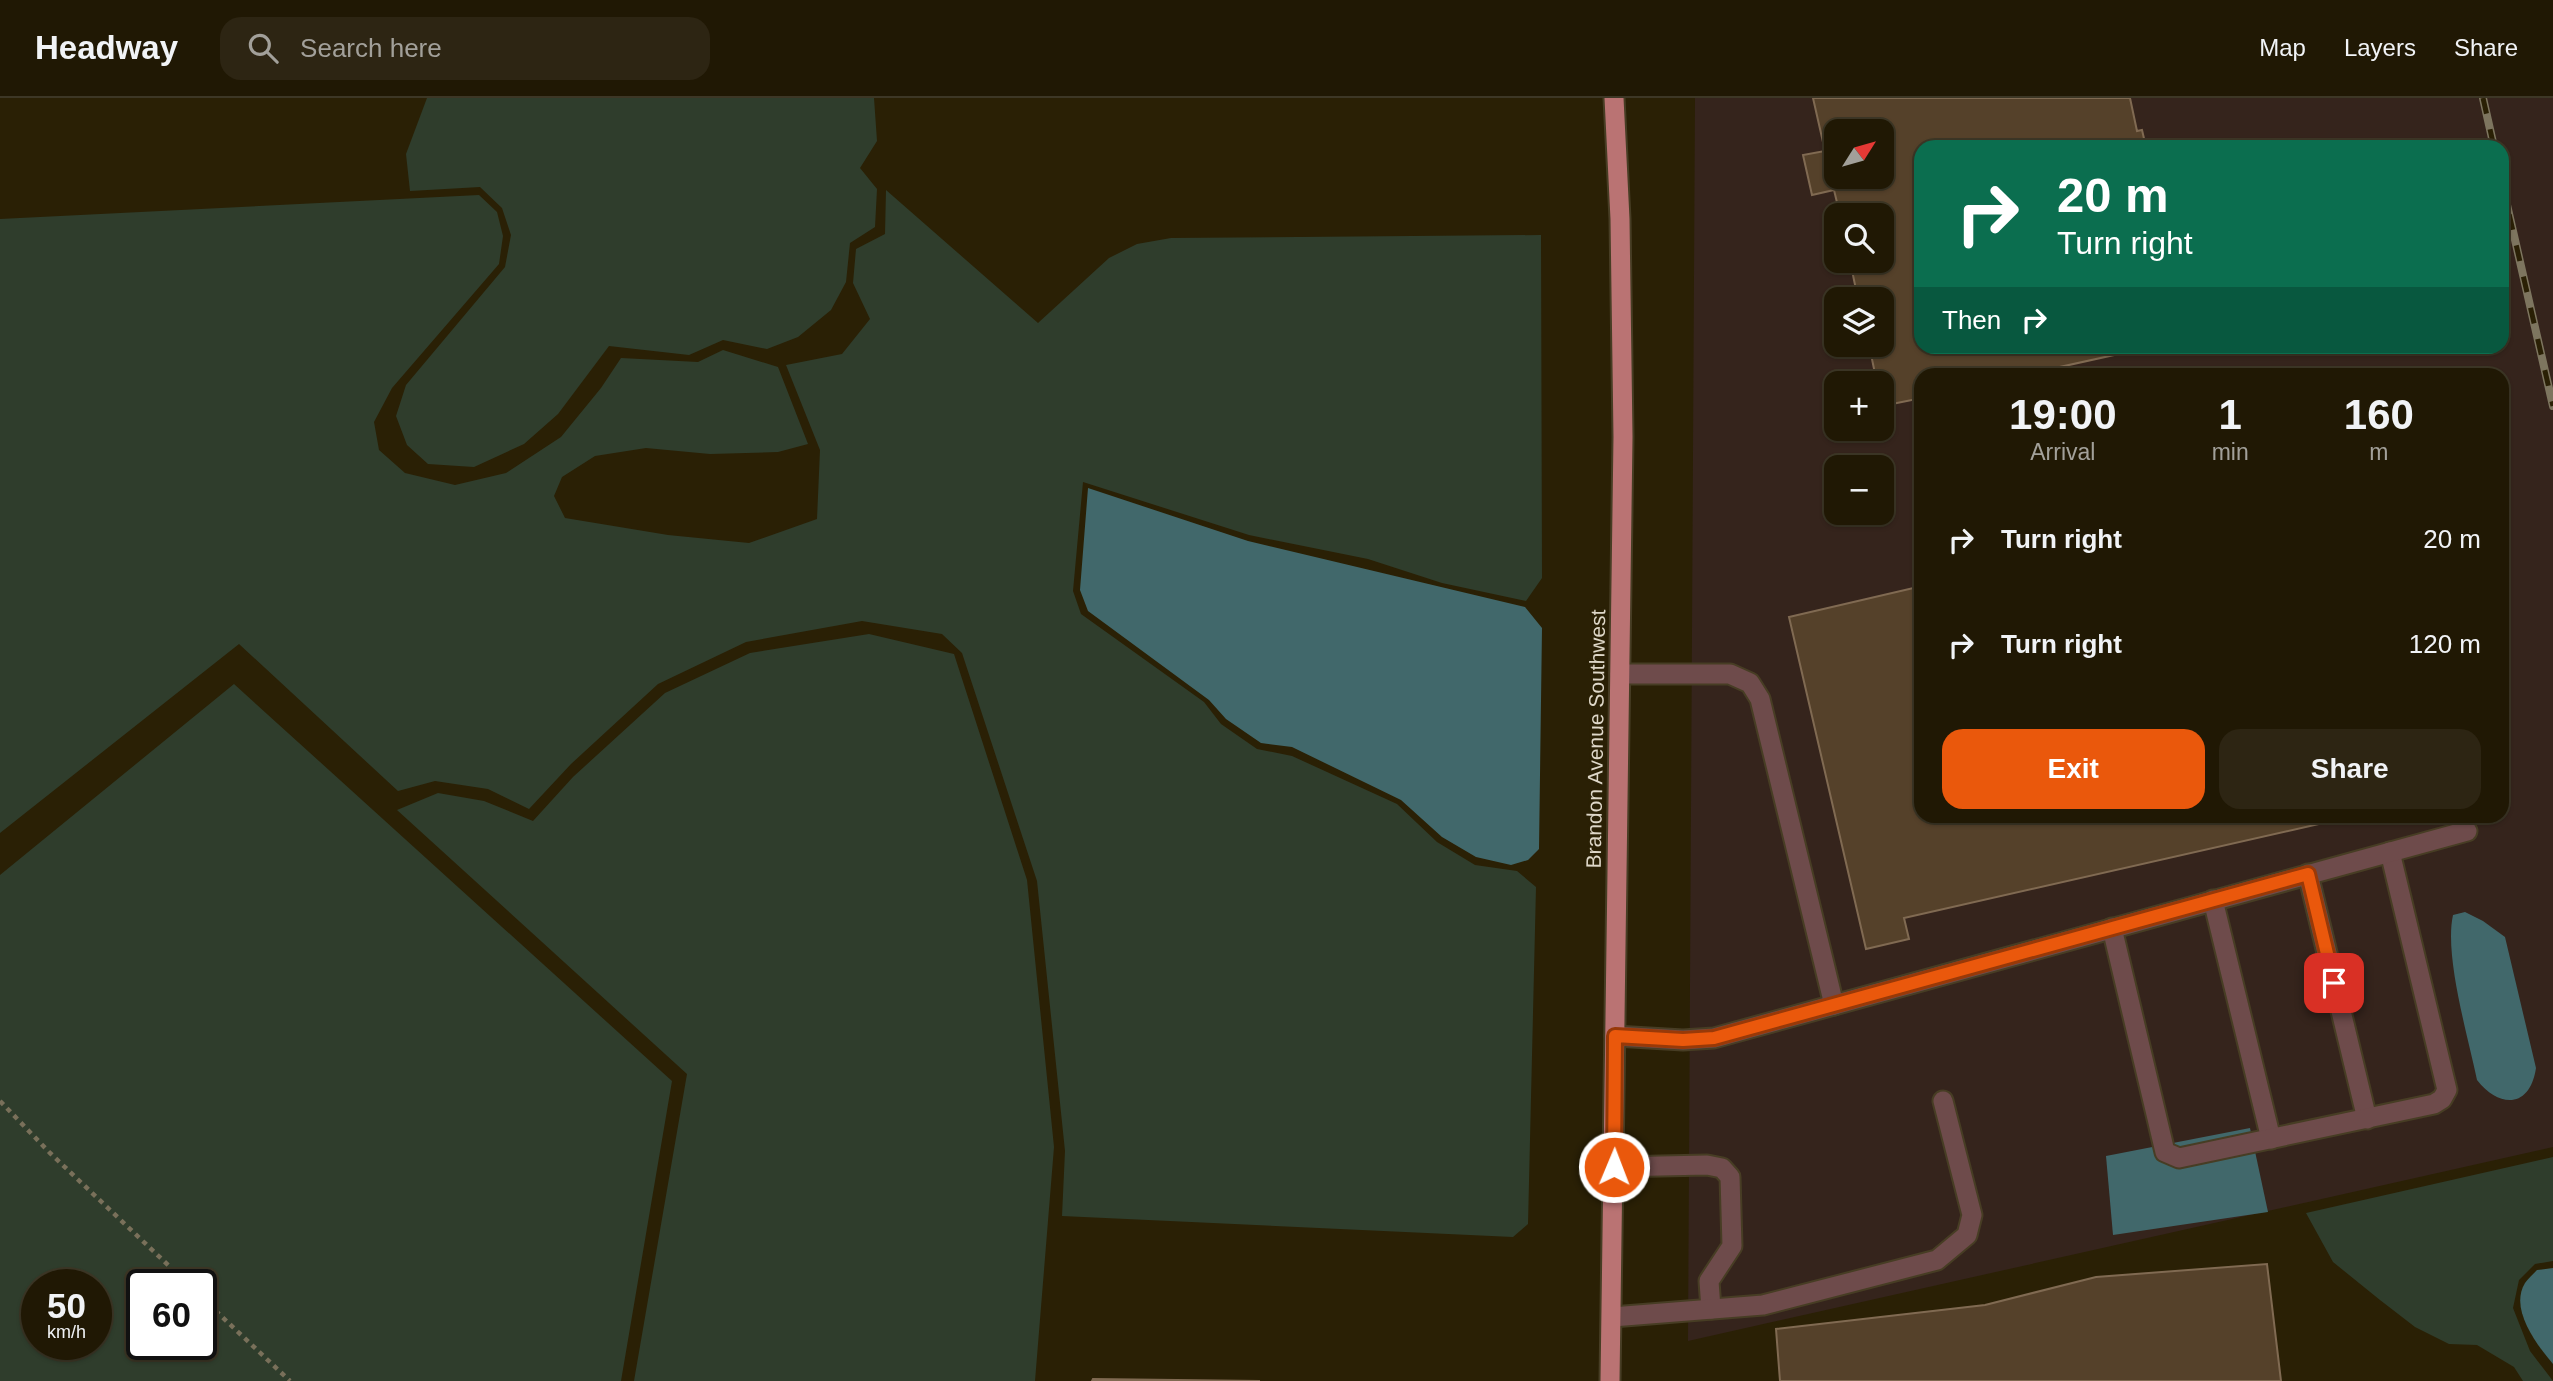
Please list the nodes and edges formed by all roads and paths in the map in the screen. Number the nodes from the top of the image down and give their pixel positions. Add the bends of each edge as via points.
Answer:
1 (1614, 98) edge
2 (1620, 674) junction
3 (2467, 831) dead end
4 (2390, 852) junction
5 (2308, 874) junction
6 (2213, 900) junction
7 (2112, 928) junction
8 (1834, 1005) junction
9 (1615, 1036) junction
10 (0, 1101) edge
11 (1943, 1101) dead end
12 (2367, 1119) junction
13 (2271, 1139) junction
14 (1614, 1167) junction
15 (172, 1269) edge
16 (1711, 1309) junction
17 (217, 1312) edge
18 (1612, 1317) junction
19 (290, 1381) edge
20 (1610, 1381) edge

1 - 2 main road, Brandon Avenue Southwest via 1623,437
2 - 8 lane via 1730,674 1750,683 1760,699
2 - 9 main road, Brandon Avenue Southwest
3 - 4 lane
4 - 5 lane
4 - 12 lane via 2447,1090 2434,1104
5 - 6 lane
5 - 12 lane
6 - 7 lane
6 - 13 lane
7 - 8 lane
7 - 13 lane via 2165,1152 2179,1158
8 - 9 lane via 1714,1038
9 - 14 main road, Brandon Avenue Southwest
10 - 15 path
11 - 16 lane via 1972,1215 1967,1234 1937,1259 1763,1305
12 - 13 lane
14 - 16 lane via 1707,1165 1722,1168 1730,1177 1732,1246 1709,1281
14 - 18 main road, Brandon Avenue Southwest
16 - 18 lane
17 - 19 path
18 - 20 main road, Brandon Avenue Southwest

